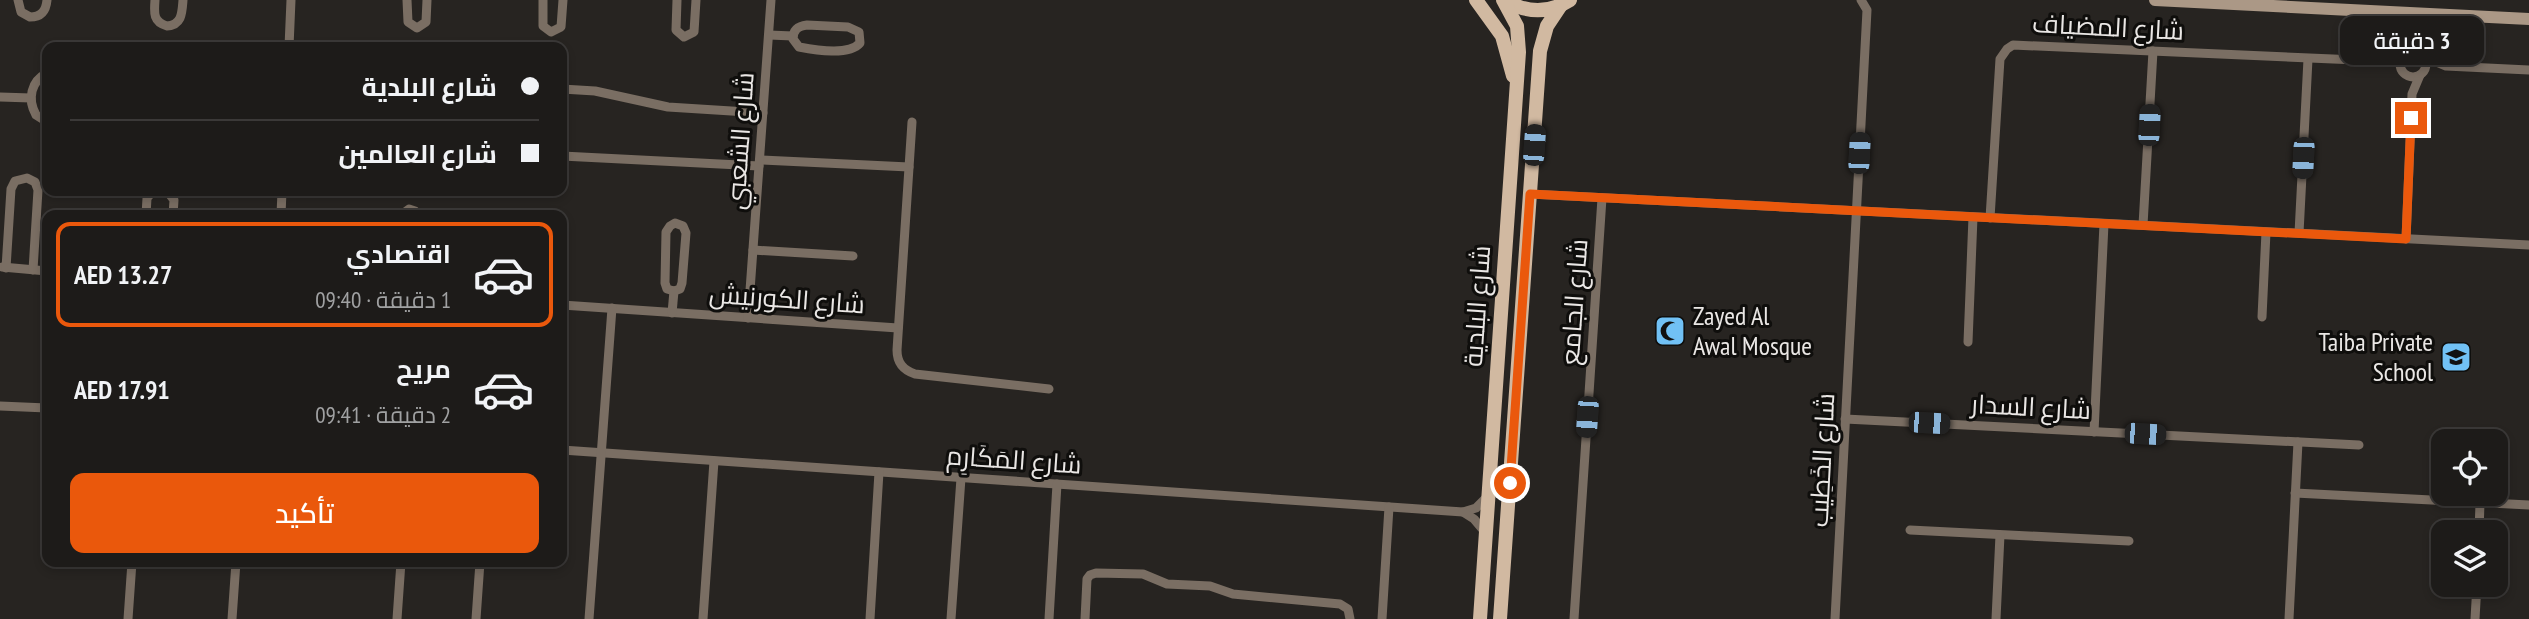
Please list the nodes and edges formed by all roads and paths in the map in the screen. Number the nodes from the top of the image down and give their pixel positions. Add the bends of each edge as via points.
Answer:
1 (18, 0) edge
2 (47, 0) edge
3 (155, 0) edge
4 (183, 0) edge
5 (291, 0) edge
6 (407, 0) edge
7 (427, 0) edge
8 (542, 0) edge
9 (563, 0) edge
10 (677, 0) edge
11 (696, 0) edge
12 (771, 0) edge
13 (1476, 0) edge
14 (1504, 0) edge
15 (1861, 0) edge
16 (1874, 0) edge
17 (2155, 0) edge
18 (1565, 3) edge
19 (1867, 10) junction
20 (2381, 12) junction
21 (2454, 15) junction
22 (2529, 19) edge
23 (769, 34) junction
24 (793, 36) junction
25 (289, 42) edge
26 (2153, 51) junction
27 (2405, 54) junction
28 (2424, 56) junction
29 (2308, 58) junction
30 (2380, 61) junction
31 (2446, 65) junction
32 (2529, 70) edge
33 (2404, 73) junction
34 (2421, 74) junction
35 (42, 77) edge
36 (567, 89) edge
37 (1517, 93) junction
38 (2412, 94) junction
39 (0, 97) edge
40 (31, 98) junction
41 (763, 113) junction
42 (42, 119) edge
43 (912, 122) dead end
44 (567, 156) edge
45 (759, 163) junction
46 (909, 167) junction
47 (1530, 194) junction
48 (1602, 198) junction
49 (1856, 211) junction
50 (1973, 217) junction
51 (1990, 218) junction
52 (2104, 223) junction
53 (2143, 225) junction
54 (2266, 232) junction
55 (2299, 233) junction
56 (2406, 239) junction
57 (2529, 245) edge
58 (753, 250) junction
59 (853, 256) dead end
60 (3, 268) edge
61 (33, 270) junction
62 (42, 271) edge
63 (674, 291) junction
64 (567, 305) edge
65 (612, 309) junction
66 (672, 313) junction
67 (2262, 317) dead end
68 (748, 318) junction
69 (898, 328) junction
70 (1968, 342) dead end
71 (1049, 390) dead end
72 (0, 406) edge
73 (42, 408) edge
74 (1845, 419) junction
75 (2094, 432) junction
76 (2298, 442) junction
77 (2359, 445) dead end
78 (567, 450) edge
79 (601, 453) junction
80 (715, 461) junction
81 (879, 472) junction
82 (961, 478) junction
83 (1058, 484) junction
84 (1489, 493) junction
85 (2295, 493) junction
86 (2431, 500) edge
87 (2508, 504) edge
88 (2529, 505) edge
89 (1389, 507) junction
90 (1463, 512) junction
91 (1910, 530) dead end
92 (1486, 535) junction
93 (2000, 535) junction
94 (2129, 541) dead end
95 (132, 567) edge
96 (236, 567) edge
97 (401, 567) edge
98 (480, 567) edge
99 (2476, 597) edge
100 (128, 619) edge
101 (232, 619) edge
102 (397, 619) edge
103 (476, 619) edge
104 (589, 619) edge
105 (703, 619) edge
106 (870, 619) edge
107 (950, 619) edge
108 (1049, 619) edge
109 (1086, 619) edge
110 (1350, 619) edge
111 (1382, 619) edge
112 (1480, 619) edge
113 (1500, 619) edge
114 (1574, 619) edge
115 (1835, 619) edge
116 (1996, 619) edge
117 (2290, 619) edge
118 (2475, 619) edge

1 - 2 street via 21,12 30,17 41,15
3 - 4 street via 155,18 167,26 181,19
5 - 25 street
6 - 7 street via 408,22 416,28 426,22
8 - 9 street via 542,26 551,32 561,27
10 - 11 street via 676,30 684,37 694,32
12 - 23 street, شارع الشعبي
13 - 37 main road via 1502,36
14 - 18 main road via 1531,10
14 - 37 main road, شارع البلدية via 1519,40
15 - 19 street
16 - 19 street
17 - 20 main road
18 - 47 main road, شارع البلدية via 1547,26 1540,51
19 - 49 street, شارع الخَطِيب
20 - 21 main road
20 - 27 street via 2403,32
21 - 22 main road
21 - 28 street via 2430,30 2424,39
23 - 24 street
23 - 41 street, شارع الشعبي
24 - 24 street via 803,48 851,50 861,39 852,28 807,25 796,29
26 - 29 street, شارع المضياف
26 - 51 street, شارع المضياف via 2020,44 2007,49 1999,66
26 - 53 street
27 - 28 street via 2412,50
27 - 30 street, شارع المضياف
27 - 33 street via 2400,63
28 - 31 street
28 - 34 street via 2427,64
29 - 30 street, شارع المضياف
29 - 55 street
30 - 33 street, شارع المضياف
31 - 32 street
31 - 34 street
33 - 34 street
33 - 38 street
34 - 38 street
35 - 40 street
36 - 41 street via 668,107
37 - 84 main road, شارع البلدية
38 - 56 street
39 - 40 street
40 - 42 street via 36,115
41 - 45 street, شارع الشعبي
43 - 46 street
44 - 45 street
45 - 46 street
45 - 58 street, شارع الشعبي
46 - 69 street
47 - 48 street
47 - 113 main road, شارع البلدية
48 - 49 street
48 - 114 street, شارع الجامع
49 - 50 street
49 - 74 street, شارع الخَطِيب
50 - 51 street
50 - 70 street
51 - 52 street
52 - 53 street
52 - 75 street
53 - 54 street
54 - 55 street
54 - 67 street
55 - 56 street
56 - 57 street
58 - 59 street, شارع الشعبي
58 - 68 street, شارع الشعبي
60 - 61 street
60 - 61 street via 11,188 15,181 27,178 38,190
61 - 62 street
63 - 63 street, شارع الكورنيش via 665,283 667,232 675,223 686,233 682,284
63 - 66 street, شارع الكورنيش
64 - 65 street, شارع الكورنيش
65 - 66 street, شارع الكورنيش
65 - 79 street
66 - 68 street, شارع الكورنيش
68 - 69 street, شارع الكورنيش
69 - 71 street via 897,356 909,372
72 - 73 street
74 - 75 street, شارع السدار
74 - 115 street, شارع الخَطِيب
75 - 76 street, شارع السدار
76 - 77 street, شارع السدار
76 - 85 street
78 - 79 street, شارع المَكَارِم
79 - 80 street, شارع المَكَارِم
79 - 104 street
80 - 81 street, شارع المَكَارِم
80 - 105 street
81 - 82 street, شارع المَكَارِم
81 - 106 street
82 - 83 street, شارع المَكَارِم
82 - 107 street
83 - 89 street, شارع المَكَارِم
83 - 108 street
84 - 90 street via 1476,508
84 - 92 main road, شارع البلدية
85 - 86 street
85 - 117 street
87 - 88 street
89 - 90 street, شارع المَكَارِم
89 - 111 street
90 - 92 street
91 - 93 street
92 - 112 main road, شارع البلدية
93 - 94 street
93 - 116 street
95 - 100 street
96 - 101 street
97 - 102 street
98 - 103 street
99 - 118 street
109 - 110 street via 1087,579 1096,573 1143,574 1167,584 1340,604 1348,609

